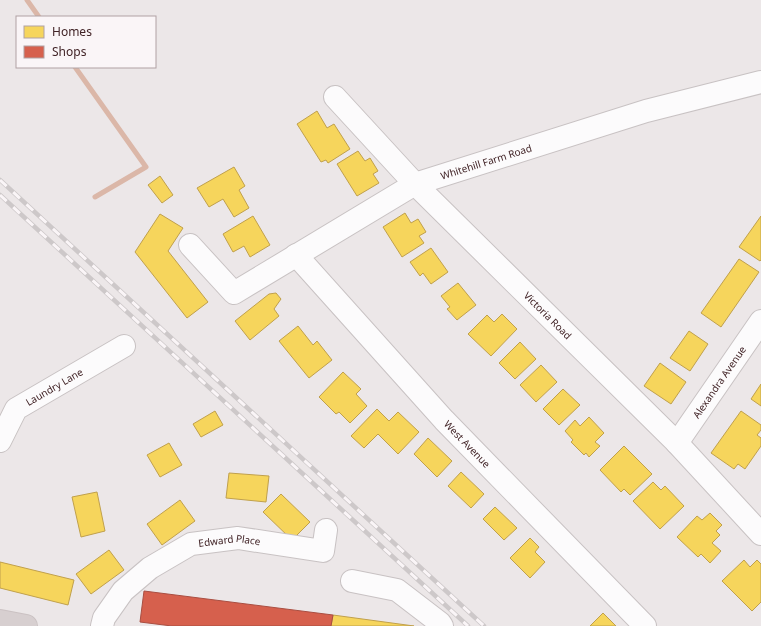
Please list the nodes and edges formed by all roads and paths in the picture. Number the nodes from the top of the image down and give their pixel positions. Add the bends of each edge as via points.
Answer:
1 (761, 82) edge
2 (336, 97) dead end
3 (415, 184) junction
4 (190, 245) dead end
5 (296, 255) junction
6 (761, 321) edge
7 (124, 346) dead end
8 (0, 441) edge
9 (677, 443) junction
10 (326, 530) dead end
11 (761, 534) edge
12 (352, 581) dead end
13 (0, 621) edge
14 (26, 626) edge
15 (102, 626) edge
16 (442, 626) edge
17 (645, 626) edge

1 - 3 street, Whitehill Farm Road via 646,112
2 - 3 street, Victoria Road
3 - 5 street, Whitehill Farm Road
3 - 9 street, Victoria Road
4 - 5 street, Whitehill Farm Road via 234,293
5 - 17 street, West Avenue via 444,420
6 - 9 street, Alexandra Avenue
7 - 8 street, Laundry Lane via 16,409
9 - 11 street, Victoria Road
10 - 15 street, Edward Place via 323,551 238,538 191,544 150,568 123,591 104,618
12 - 16 street via 397,590
13 - 14 main road

